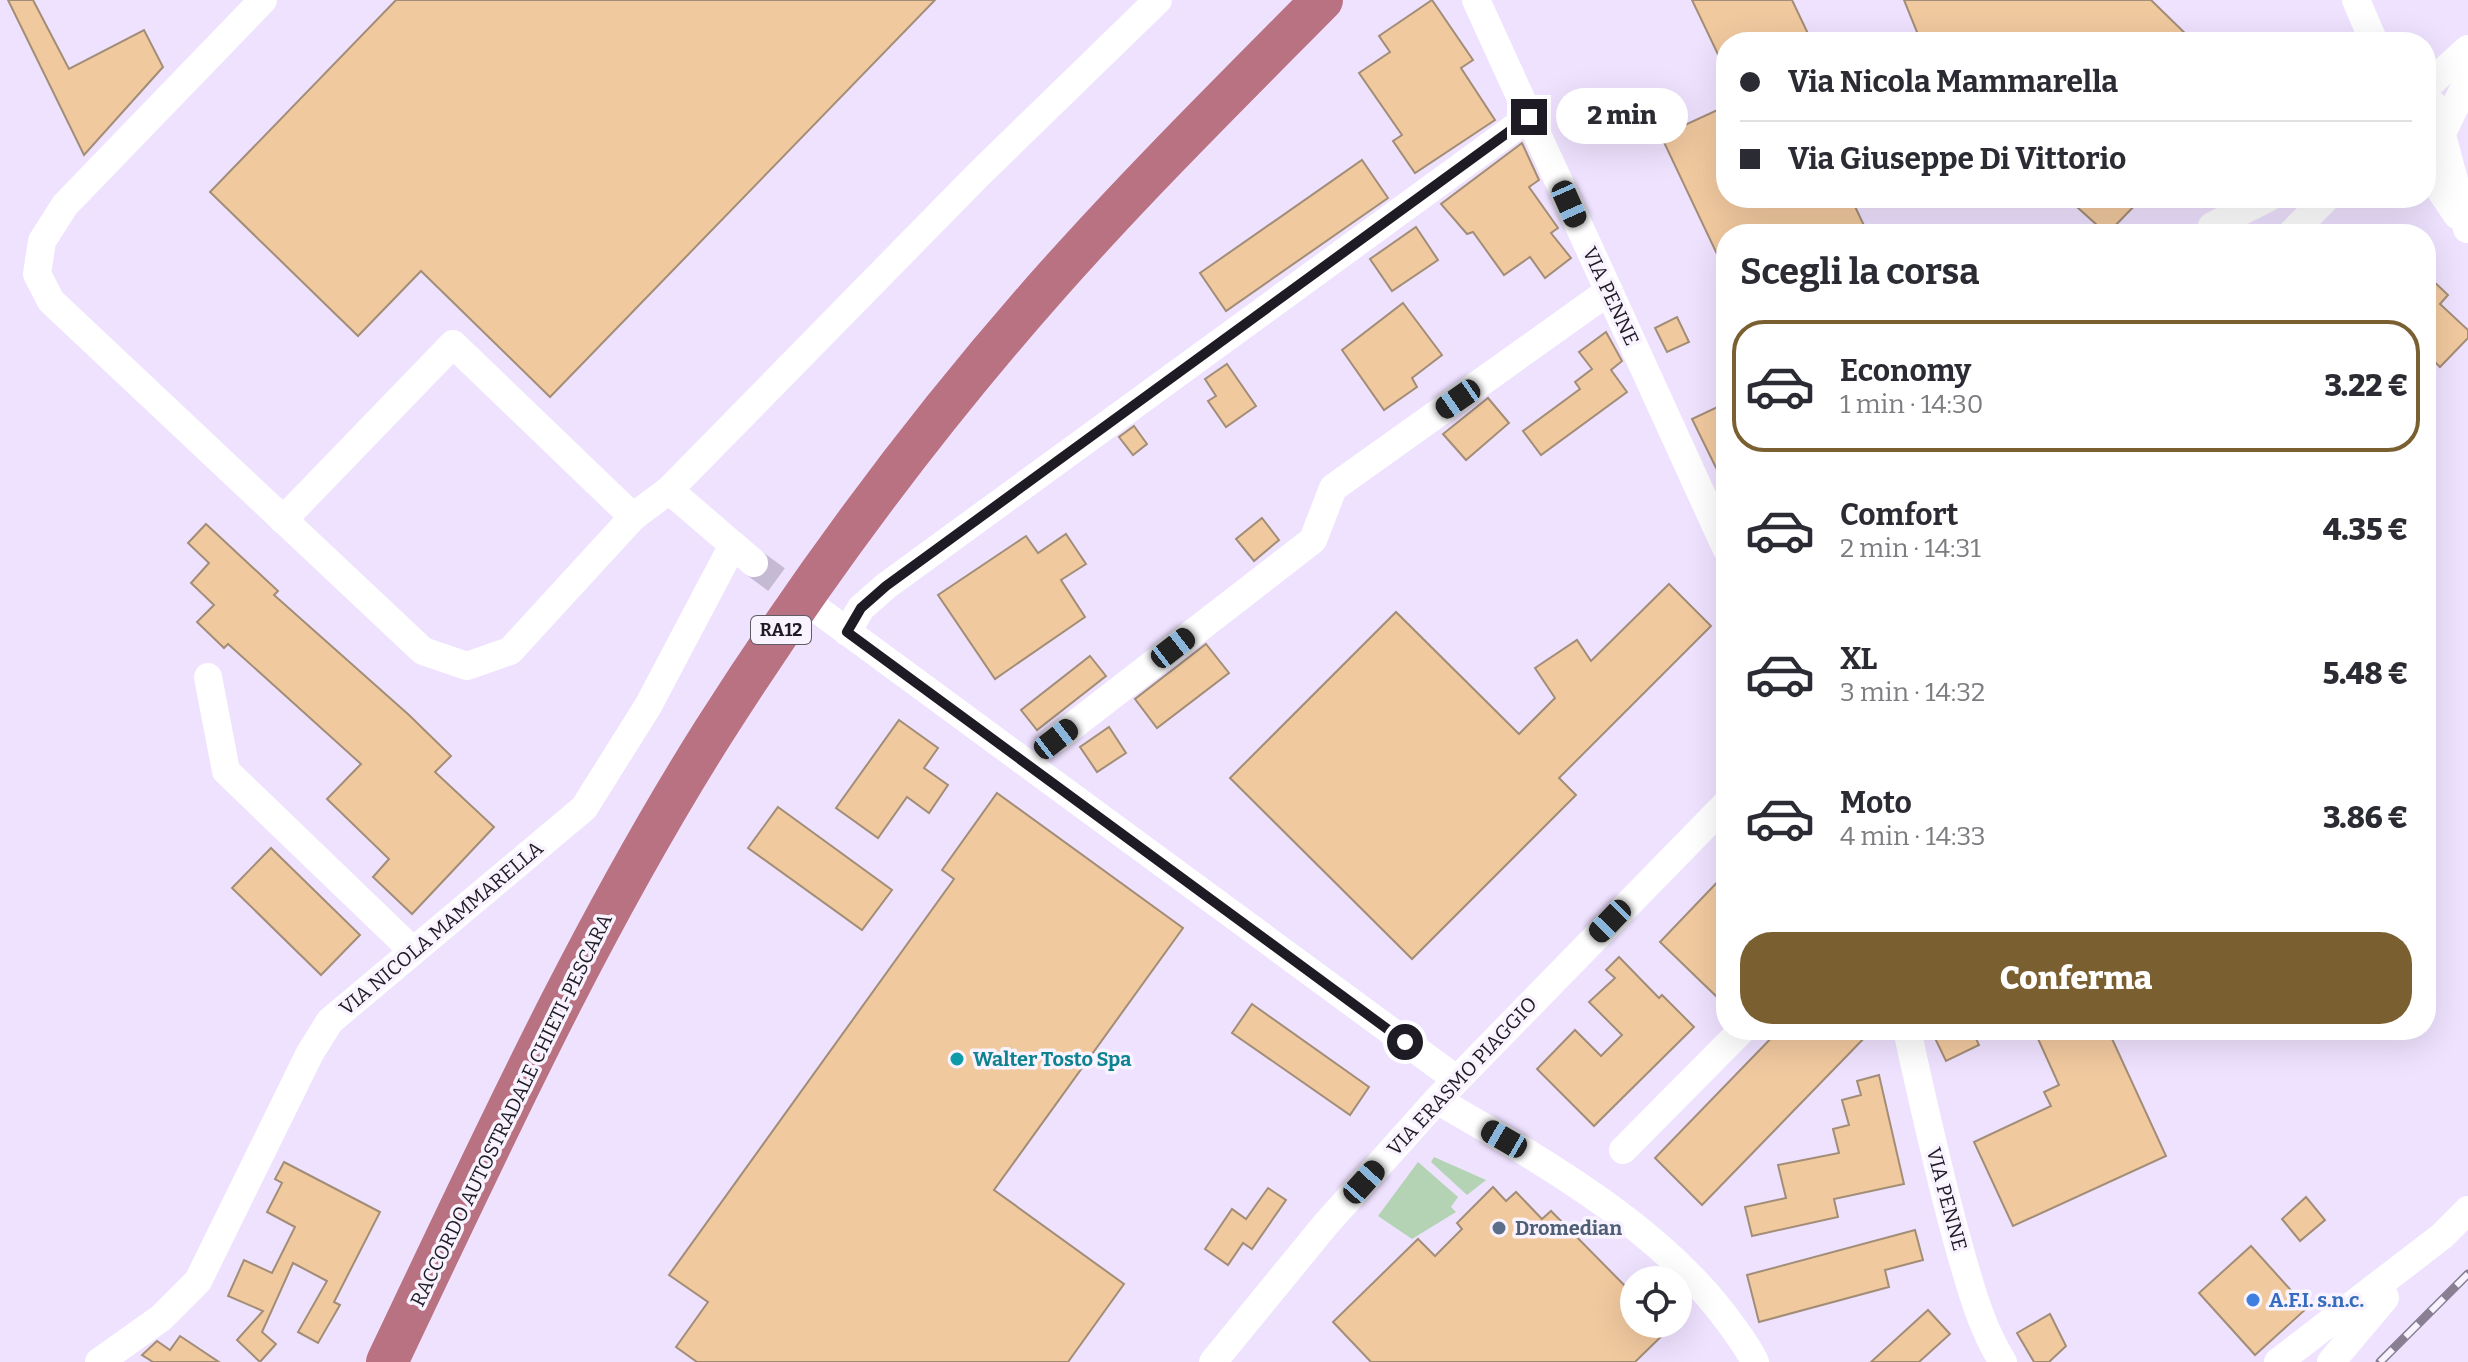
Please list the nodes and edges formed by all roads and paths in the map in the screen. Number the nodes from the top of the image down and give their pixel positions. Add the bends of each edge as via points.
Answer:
1 (263, 0) edge
2 (1158, 0) edge
3 (1283, 0) edge
4 (1322, 0) edge
5 (1476, 0) edge
6 (2356, 0) edge
7 (2370, 32) edge
8 (2468, 49) edge
9 (2436, 78) edge
10 (2468, 80) edge
11 (2436, 109) edge
12 (1529, 117) junction
13 (2437, 138) edge
14 (2436, 184) edge
15 (2248, 208) edge
16 (2216, 224) edge
17 (2467, 230) edge
18 (1609, 291) junction
19 (669, 490) junction
20 (633, 517) junction
21 (283, 520) junction
22 (1716, 526) edge
23 (818, 610) tunnel mouth
24 (847, 632) junction
25 (208, 677) dead end
26 (1056, 739) dead end
27 (1716, 814) edge
28 (413, 951) junction
29 (1732, 1040) edge
30 (1909, 1040) edge
31 (1456, 1079) junction
32 (1437, 1100) junction
33 (1623, 1150) dead end
34 (2468, 1210) edge
35 (2380, 1284) junction
36 (99, 1362) edge
37 (357, 1362) edge
38 (387, 1362) edge
39 (1213, 1362) edge
40 (1755, 1362) edge
41 (2003, 1362) edge
42 (2278, 1362) edge
43 (2331, 1362) edge

1 - 21 street via 65,205 42,241 37,274 51,301
2 - 19 street
3 - 37 highway, RACCORDO AUTOSTRADALE CHIETI-PESCARA / RA12 via 1073,218 977,328 843,495 734,652 570,924
4 - 38 highway, RACCORDO AUTOSTRADALE CHIETI-PESCARA / RA12 via 1096,233 1003,338 871,503 757,665 641,852 575,973
5 - 12 street, VIA PENNE
6 - 7 street
8 - 9 street
10 - 13 street
11 - 13 street via 2442,115
12 - 18 street, VIA PENNE
12 - 24 street via 886,586 861,608
13 - 17 street
14 - 17 street
15 - 16 street
18 - 22 street, VIA PENNE
18 - 26 street via 1333,488 1313,540
19 - 20 street
19 - 28 street, VIA NICOLA MAMMARELLA via 744,554 584,808
20 - 21 street via 510,651 467,666 423,651
20 - 21 street via 453,344
23 - 24 street
24 - 31 street
25 - 28 street via 226,771
27 - 31 street, VIA ERASMO PIAGGIO
28 - 36 street, VIA NICOLA MAMMARELLA via 330,1021 198,1281 161,1318
29 - 33 street
30 - 41 street, VIA PENNE via 1971,1288
31 - 32 street, VIA ERASMO PIAGGIO
32 - 39 street, VIA ERASMO PIAGGIO
32 - 40 street via 1549,1165 1674,1260 1717,1305
34 - 35 street
35 - 42 street
35 - 43 street via 2385,1298

